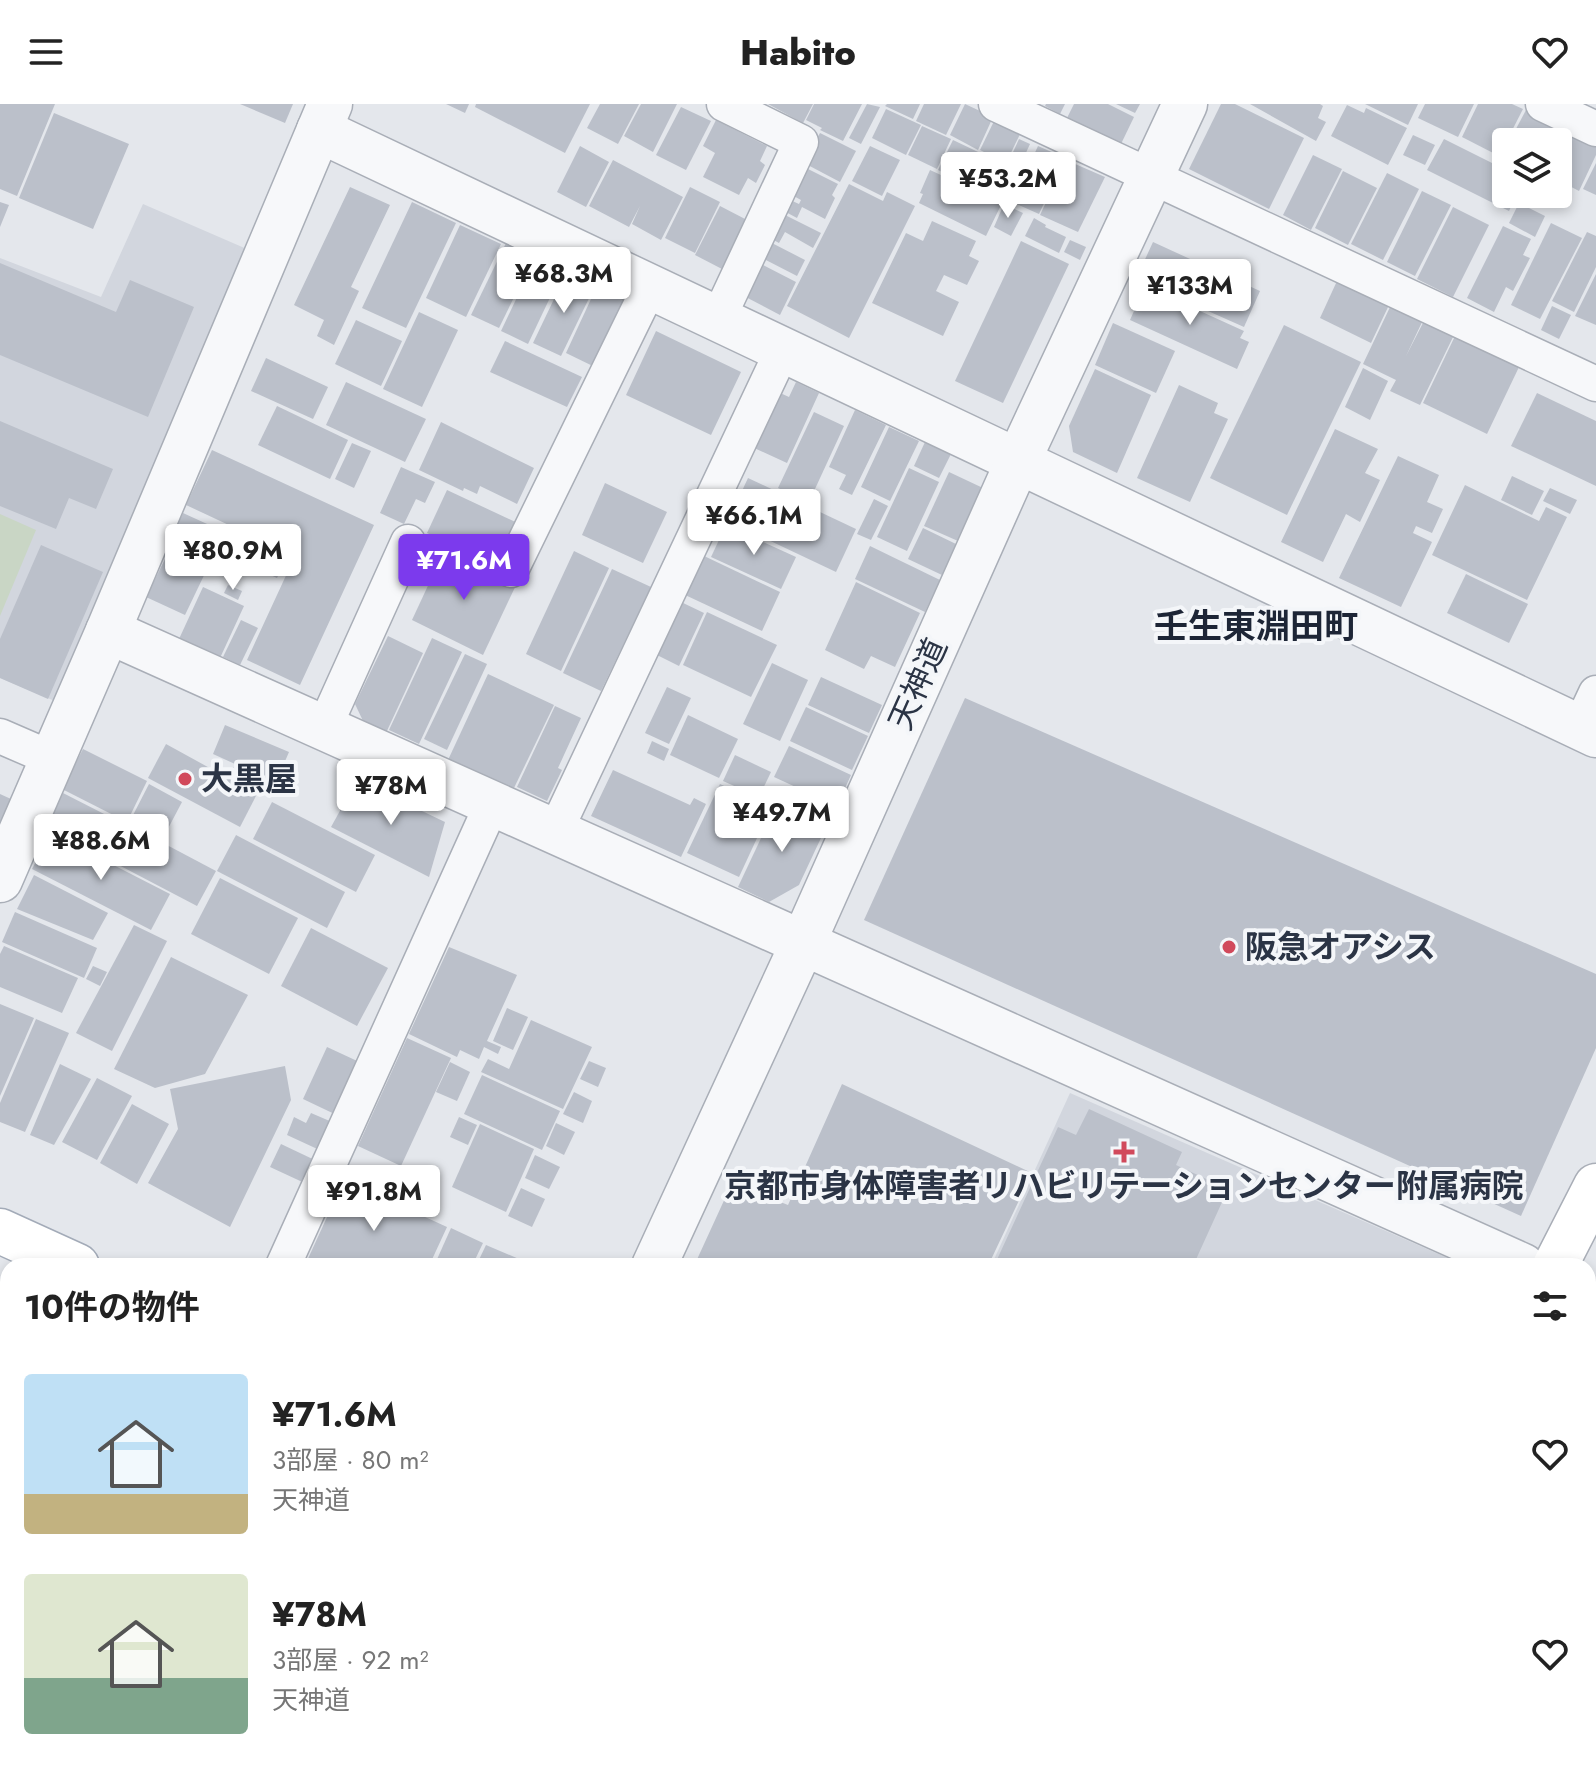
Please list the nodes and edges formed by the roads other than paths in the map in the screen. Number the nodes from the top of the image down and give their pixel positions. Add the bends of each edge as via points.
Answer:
1 (724, 104) edge
2 (996, 104) edge
3 (1185, 104) edge
4 (1543, 104) edge
5 (324, 117) edge
6 (1596, 129) edge
7 (1152, 177) junction
8 (650, 286) junction
9 (718, 319) junction
10 (783, 349) junction
11 (1596, 384) edge
12 (1018, 461) junction
13 (408, 542) dead end
14 (511, 570) dead end
15 (108, 631) junction
16 (1591, 718) edge
17 (324, 728) junction
18 (0, 736) edge
19 (53, 759) junction
20 (492, 804) junction
21 (555, 832) junction
22 (0, 880) edge
23 (803, 943) junction
24 (1593, 1201) edge
25 (0, 1231) edge
26 (59, 1258) edge
27 (287, 1258) edge
28 (658, 1258) edge
29 (1505, 1258) edge
30 (1560, 1258) edge

1 - 9 lane via 801,142
2 - 7 lane
3 - 7 street, 天神道
4 - 6 lane
5 - 8 street
5 - 15 street
7 - 11 lane
7 - 12 street, 天神道
8 - 9 street
8 - 14 lane
9 - 10 street
10 - 12 street
10 - 21 lane
12 - 16 street
12 - 23 street, 天神道
13 - 17 lane
15 - 17 street
15 - 19 street
17 - 20 street
18 - 19 lane
19 - 22 street
20 - 21 street
20 - 27 lane
21 - 23 street
23 - 28 street, 天神道
23 - 29 street
24 - 30 main road
25 - 26 main road

